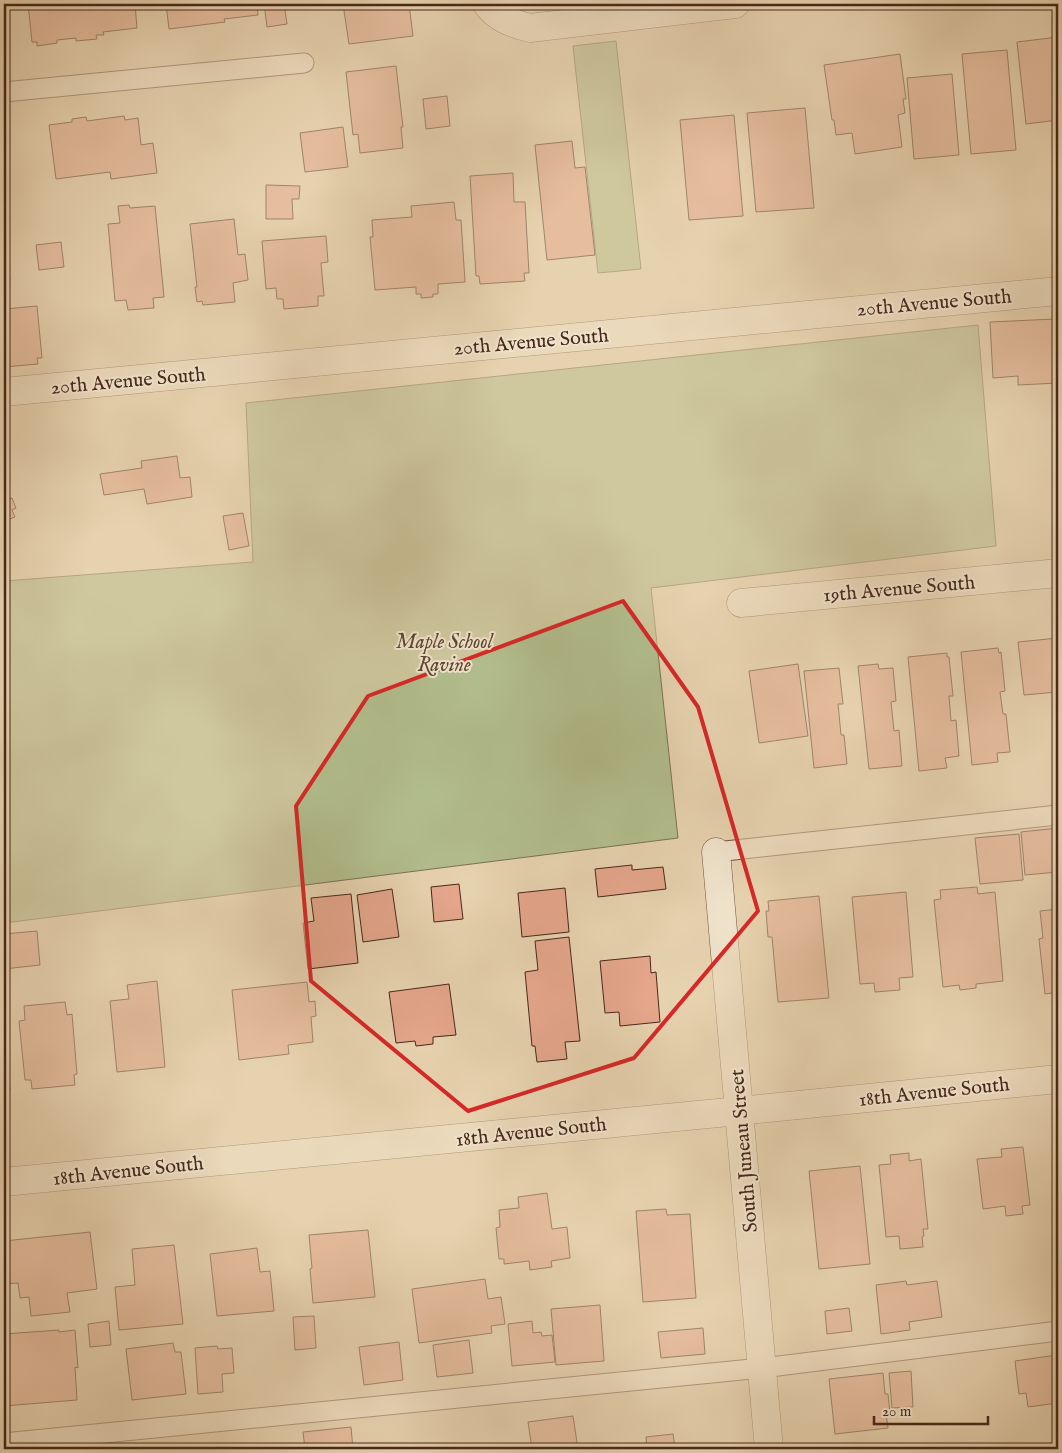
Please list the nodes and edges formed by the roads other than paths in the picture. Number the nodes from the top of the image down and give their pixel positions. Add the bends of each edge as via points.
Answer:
1 (735, 4) edge
2 (490, 8) edge
3 (304, 63) dead end
4 (4, 92) edge
5 (1058, 291) edge
6 (4, 392) edge
7 (1058, 573) edge
8 (741, 603) dead end
9 (1058, 815) edge
10 (716, 852) joint
11 (1058, 1078) edge
12 (739, 1111) junction
13 (4, 1182) edge
14 (1058, 1331) edge
15 (762, 1368) junction
16 (4, 1443) edge
17 (769, 1449) edge

1 - 2 street via 530,28 515,25
3 - 4 lane
5 - 6 street, 20th Avenue South
7 - 8 street, 19th Avenue South
9 - 10 lane
10 - 12 street, South Juneau Street
11 - 12 street, 18th Avenue South
12 - 13 street, 18th Avenue South
12 - 15 street, South Juneau Street
14 - 15 lane
15 - 16 lane
15 - 17 street, South Juneau Street

